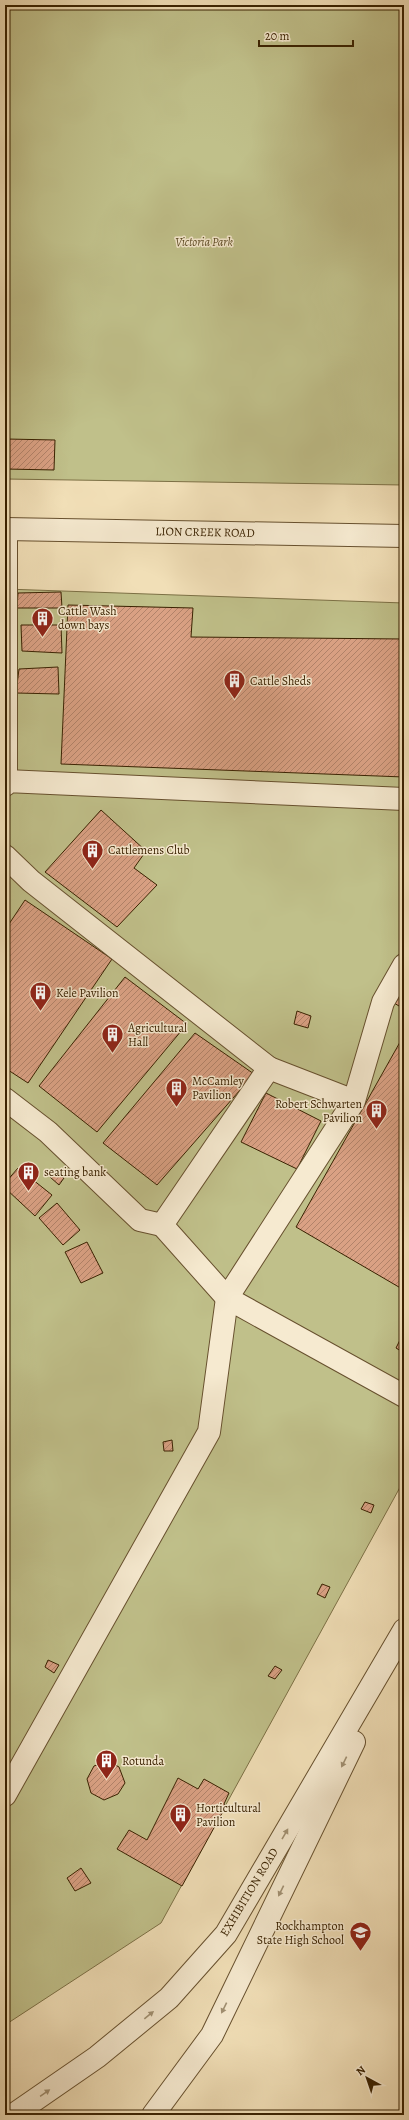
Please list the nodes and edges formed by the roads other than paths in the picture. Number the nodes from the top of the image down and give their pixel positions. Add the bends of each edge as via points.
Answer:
1 (5, 529) edge
2 (404, 536) edge
3 (6, 783) edge
4 (404, 799) edge
5 (5, 856) edge
6 (404, 965) edge
7 (269, 1068) junction
8 (5, 1099) edge
9 (354, 1101) junction
10 (162, 1225) junction
11 (227, 1298) junction
12 (404, 1396) edge
13 (404, 1630) edge
14 (404, 1638) edge
15 (5, 1795) edge
16 (212, 2035) junction
17 (13, 2115) edge
18 (153, 2115) edge
19 (167, 2115) edge

1 - 2 street, LION CREEK ROAD
1 - 3 street
3 - 4 street
5 - 7 street via 31,881
6 - 9 street via 383,1002
7 - 9 street
7 - 10 street
8 - 10 street via 48,1132 140,1220
9 - 11 street
10 - 11 street
11 - 12 street
11 - 15 street via 208,1432
17 -> 13 street, EXHIBITION ROAD via 97,2057 169,1998 226,1934
14 -> 16 street, EXHIBITION ROAD
16 - 18 street, EXHIBITION ROAD
16 - 19 street, EXHIBITION ROAD

